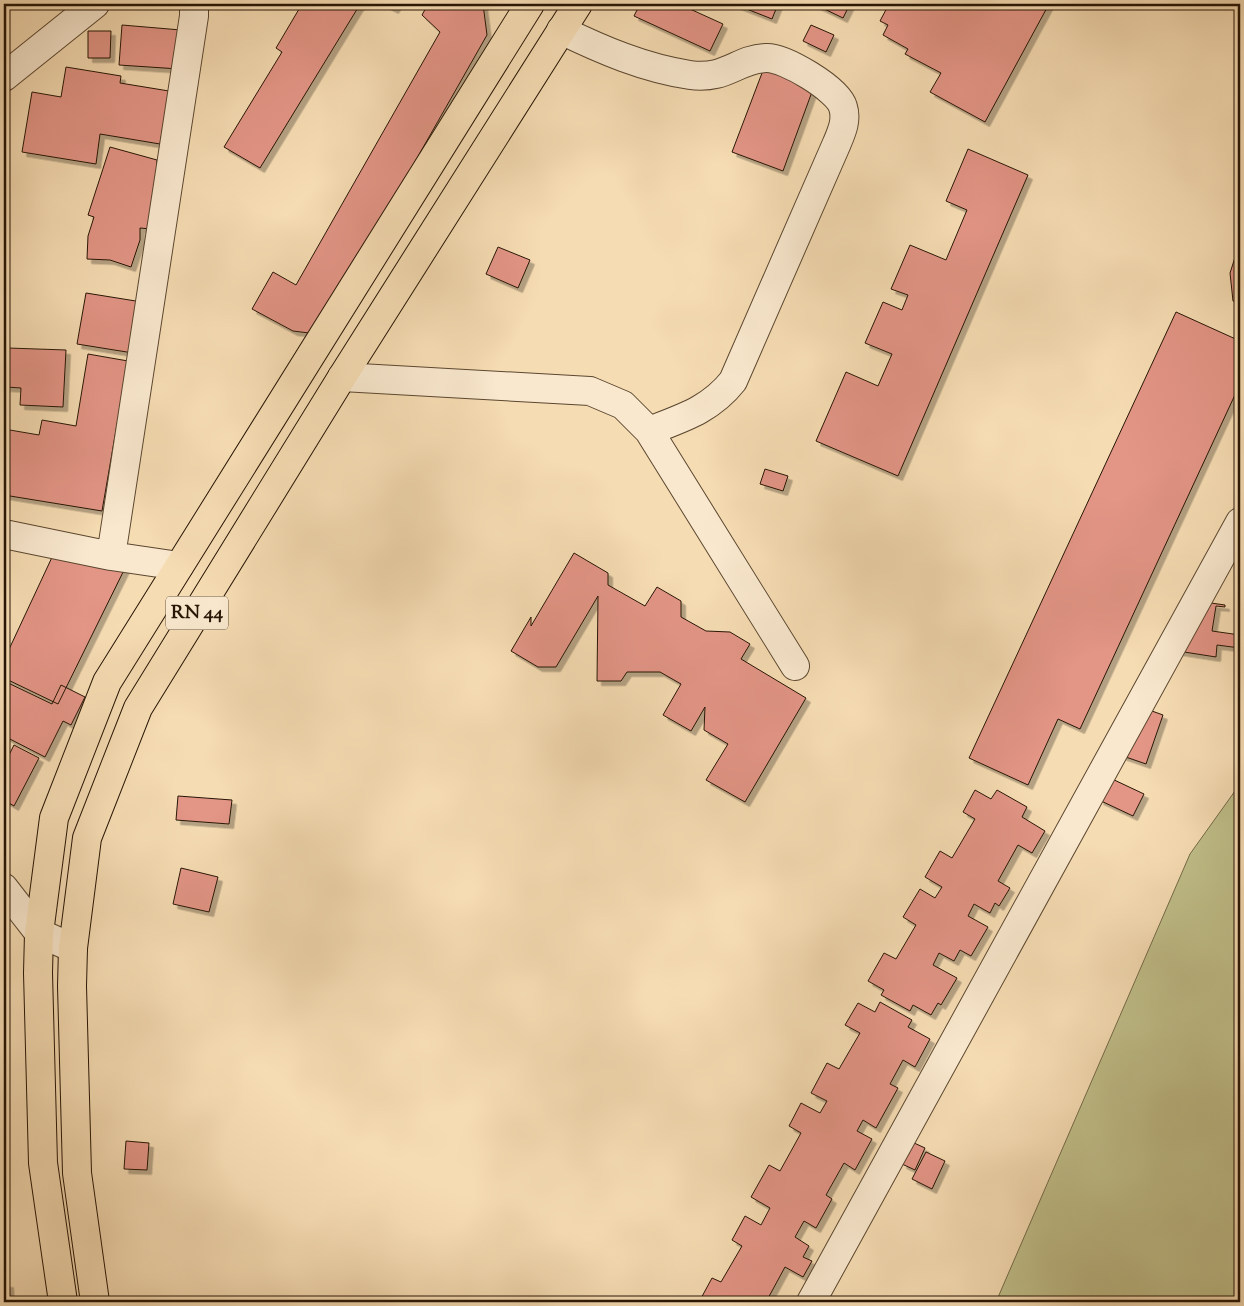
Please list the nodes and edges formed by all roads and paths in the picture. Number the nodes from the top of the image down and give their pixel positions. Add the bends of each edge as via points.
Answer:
1 (95, 4) edge
2 (194, 4) edge
3 (530, 4) edge
4 (578, 4) edge
5 (561, 30) junction
6 (4, 77) edge
7 (342, 377) junction
8 (649, 431) junction
9 (1240, 522) edge
10 (6, 537) edge
11 (111, 556) junction
12 (179, 566) junction
13 (795, 666) dead end
14 (4, 888) edge
15 (39, 933) junction
16 (73, 948) junction
17 (63, 1302) edge
18 (95, 1302) edge
19 (811, 1302) edge

1 - 6 street
2 - 11 street
3 - 12 main road, RN 44
4 - 5 main road, RN 44
5 - 7 main road, RN 44
5 - 8 street via 604,51 689,74 715,75 756,59 773,58 831,90 845,113 837,143 733,381 720,397 696,412
7 - 8 street via 590,391 623,405
7 - 16 main road, RN 44 via 138,708 87,838
8 - 13 street
9 - 19 street
10 - 11 street
11 - 12 street
12 - 15 main road, RN 44 via 107,682 54,818
14 - 15 street
15 - 16 street
15 - 17 main road, RN 44 via 43,1163
16 - 18 main road, RN 44 via 77,1173

